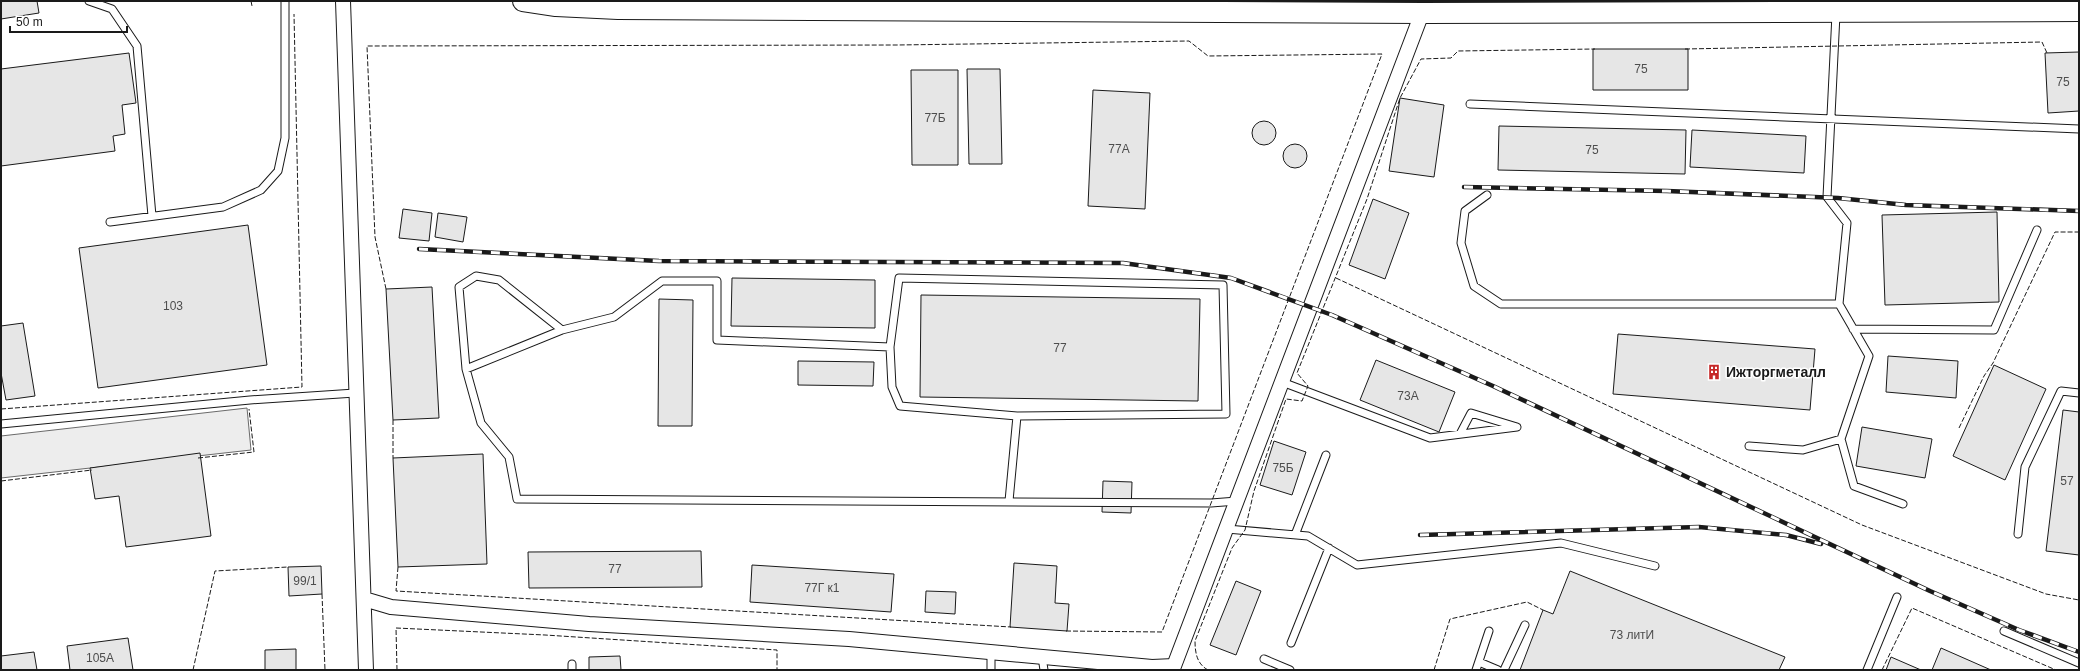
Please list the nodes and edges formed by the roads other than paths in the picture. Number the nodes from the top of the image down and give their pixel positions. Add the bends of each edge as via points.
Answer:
1 (89, 1) edge
2 (285, 1) edge
3 (343, 1) edge
4 (523, 1) edge
5 (2011, 6) edge
6 (1836, 11) junction
7 (2079, 11) edge
8 (1422, 12) junction
9 (1470, 104) dead end
10 (1831, 120) junction
11 (2079, 129) edge
12 (1487, 195) dead end
13 (152, 216) junction
14 (110, 222) dead end
15 (2037, 230) dead end
16 (1839, 304) junction
17 (1853, 329) junction
18 (562, 330) junction
19 (890, 347) junction
20 (466, 370) junction
21 (1282, 382) junction
22 (356, 393) junction
23 (2079, 393) edge
24 (1017, 416) junction
25 (1, 424) edge
26 (1460, 434) junction
27 (1841, 439) junction
28 (1749, 446) dead end
29 (1326, 455) dead end
30 (1009, 501) junction
31 (1237, 501) junction
32 (1903, 504) dead end
33 (1226, 529) junction
34 (2018, 534) dead end
35 (1295, 535) junction
36 (1329, 548) junction
37 (1655, 566) dead end
38 (1897, 597) dead end
39 (364, 599) junction
40 (1525, 625) dead end
41 (1489, 631) dead end
42 (2004, 631) dead end
43 (1291, 643) dead end
44 (991, 652) junction
45 (1264, 659) dead end
46 (1478, 662) junction
47 (2079, 663) edge
48 (1043, 664) edge
49 (1179, 668) edge
50 (1151, 669) edge
51 (366, 670) edge
52 (991, 670) edge
53 (1290, 670) edge
54 (1476, 670) edge
55 (1498, 670) edge
56 (1504, 670) edge
57 (1867, 670) edge

1 - 13 lane via 112,9 137,46
2 - 13 lane via 285,138 278,171 261,190 223,207
3 - 22 street
4 - 8 main road via 556,6 618,9
5 - 6 main road
5 - 7 main road
6 - 8 main road
6 - 10 lane
8 - 21 street
9 - 10 lane
10 - 11 lane
10 - 16 lane via 1827,197 1847,223
12 - 16 lane via 1465,211 1461,243 1474,286 1501,304
13 - 14 lane
15 - 17 lane via 1994,330
16 - 17 lane
17 - 27 lane via 1869,356
18 - 19 lane via 614,317 662,281 717,281 717,340
18 - 20 lane
18 - 20 lane via 499,280 476,276 459,287
19 - 24 lane via 892,387 900,406
19 - 24 lane via 899,278 1223,285 1226,414
20 - 30 lane via 481,423 509,457 517,499
21 - 26 lane via 1430,438
21 - 31 street
22 - 25 lane via 250,400
22 - 39 street
23 - 34 lane via 2060,391 2025,467
24 - 30 lane
26 - 26 lane via 1474,433 1517,427 1471,413
27 - 28 lane via 1803,450
27 - 32 lane via 1854,486
29 - 35 lane
30 - 31 lane
31 - 33 street
33 - 35 lane
33 - 49 street
35 - 36 lane via 1308,536
36 - 37 lane via 1358,565 1561,543
36 - 43 lane
38 - 57 lane
39 - 44 street via 390,607 589,624 849,639
39 - 51 street
40 - 56 lane
41 - 46 lane
42 - 47 lane
44 - 48 street
44 - 52 lane
45 - 53 lane
46 - 54 lane
46 - 55 lane
48 - 50 street
49 - 50 street

